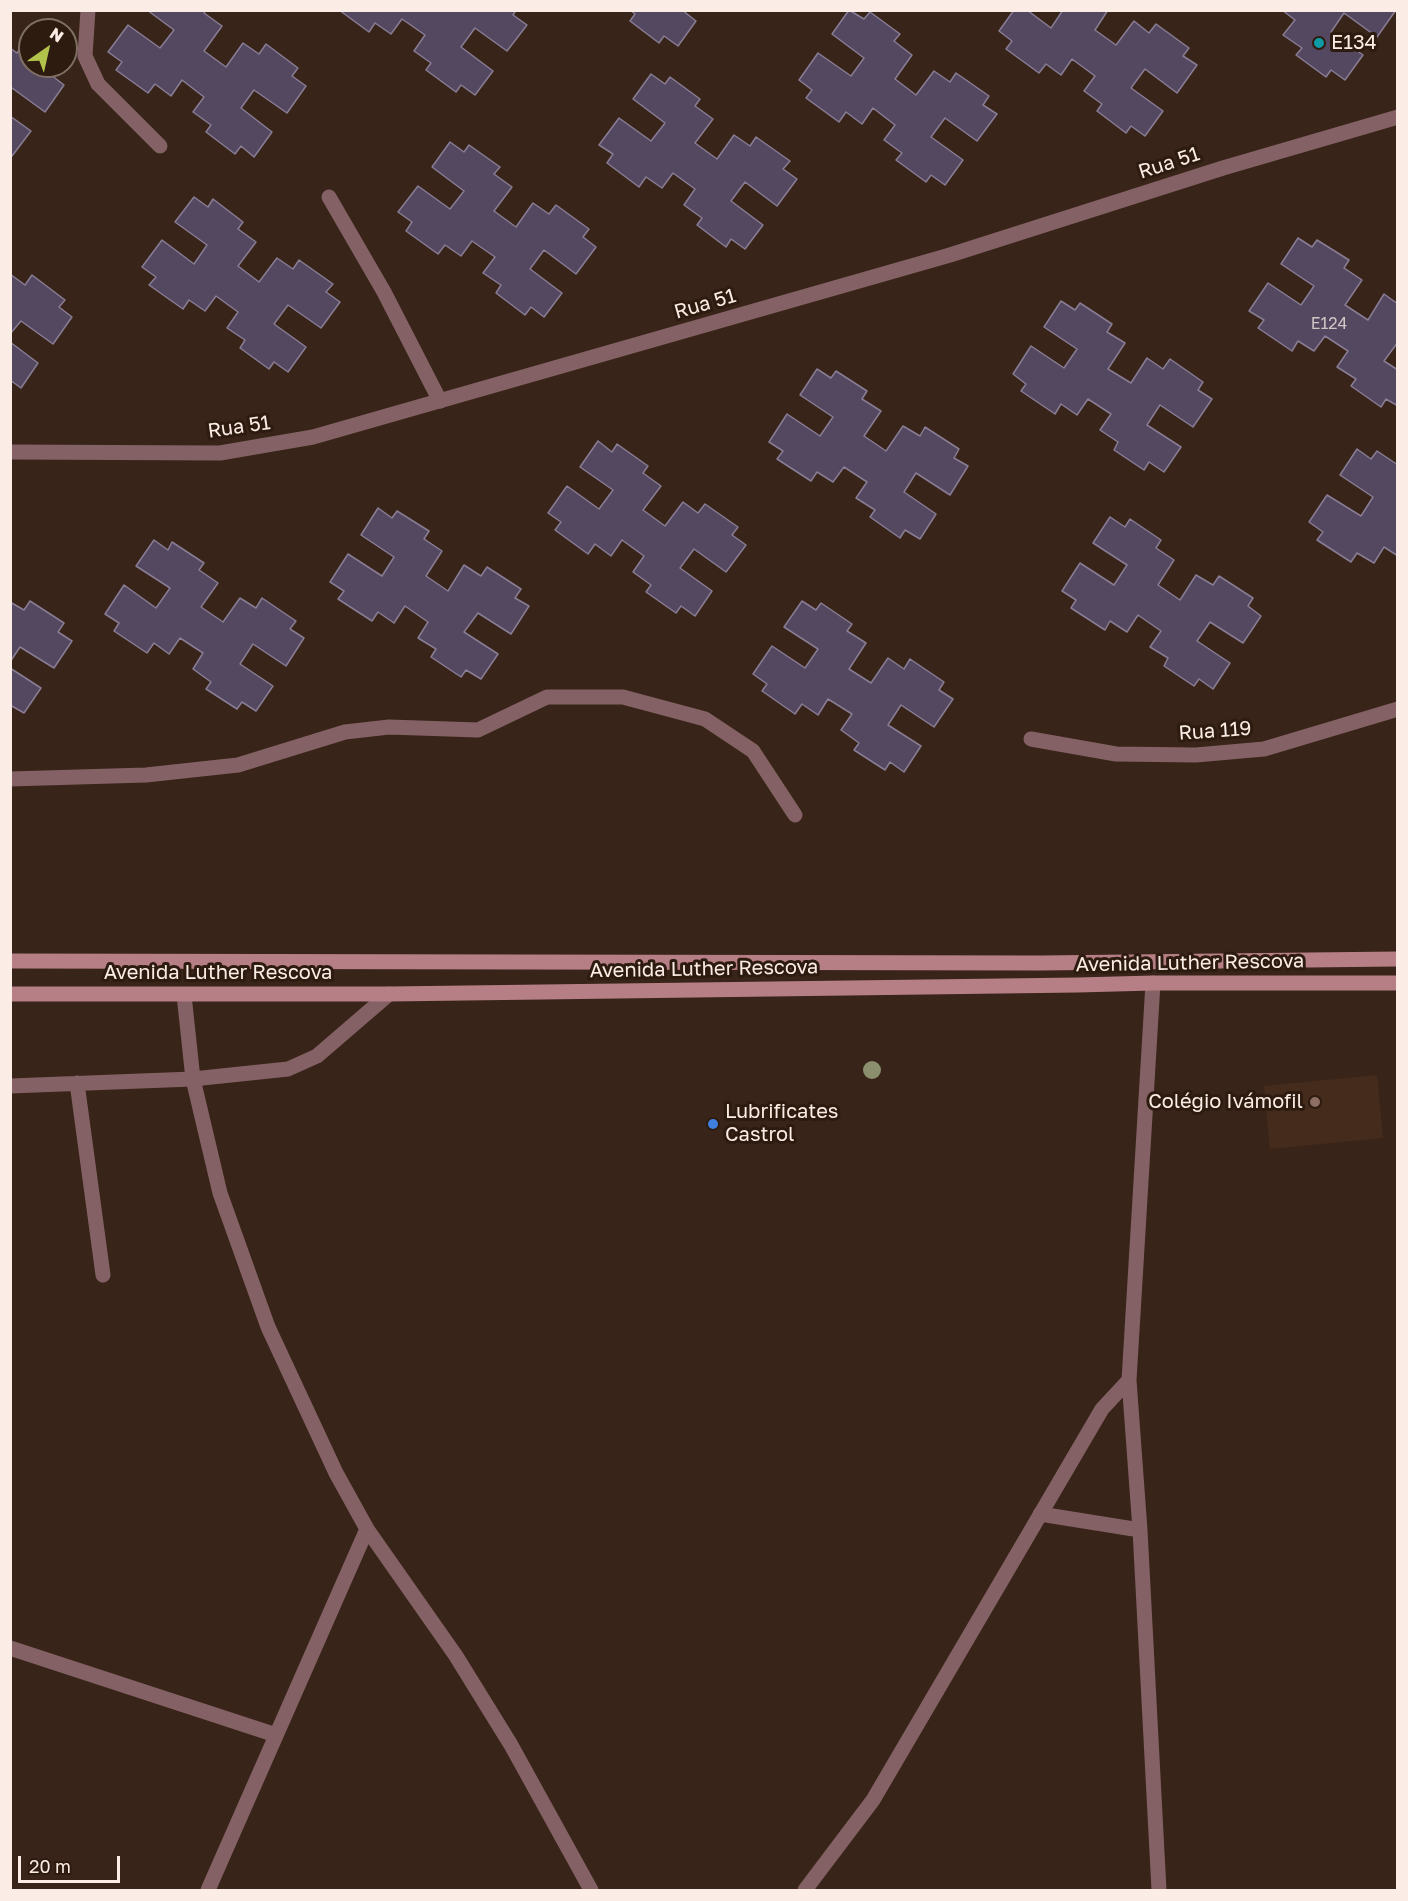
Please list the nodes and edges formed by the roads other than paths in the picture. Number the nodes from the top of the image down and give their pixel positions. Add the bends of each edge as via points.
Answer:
1 (88, 10) edge
2 (1398, 117) edge
3 (160, 146) dead end
4 (329, 197) dead end
5 (440, 401) junction
6 (10, 452) edge
7 (1398, 709) edge
8 (1030, 739) dead end
9 (10, 779) edge
10 (795, 814) dead end
11 (1398, 959) edge
12 (10, 961) edge
13 (1153, 982) junction
14 (1398, 983) edge
15 (10, 994) edge
16 (184, 994) junction
17 (389, 994) junction
18 (193, 1079) junction
19 (77, 1083) junction
20 (10, 1086) edge
21 (103, 1275) dead end
22 (1129, 1380) junction
23 (1040, 1514) junction
24 (367, 1529) junction
25 (1140, 1530) junction
26 (10, 1648) edge
27 (276, 1735) junction
28 (208, 1890) edge
29 (591, 1890) edge
30 (805, 1890) edge
31 (1159, 1890) edge

1 - 3 street via 85,56 98,84
2 - 5 street, Rua 51 via 950,255
4 - 5 street
5 - 6 street, Rua 51 via 313,437 220,453
7 - 8 street, Rua 119 via 1264,748 1196,755 1116,754
9 - 10 street via 146,776 238,765 345,732 389,727 478,730 547,698 623,697 705,719 753,751
11 - 12 main road, Avenida Luther Rescova via 1040,963
13 - 14 main road, Avenida Luther Rescova
13 - 17 main road, Avenida Luther Rescova
13 - 22 street
15 - 16 main road, Avenida Luther Rescova
16 - 17 main road, Avenida Luther Rescova
16 - 18 street
17 - 18 street via 317,1056 288,1069
18 - 19 street
18 - 24 street via 220,1193 268,1327 336,1473
19 - 20 street
19 - 21 street
22 - 23 street via 1102,1409
22 - 25 street
23 - 25 street
23 - 30 street via 873,1800
24 - 27 street
24 - 29 street via 456,1656 511,1745
25 - 31 street
26 - 27 street
27 - 28 street

